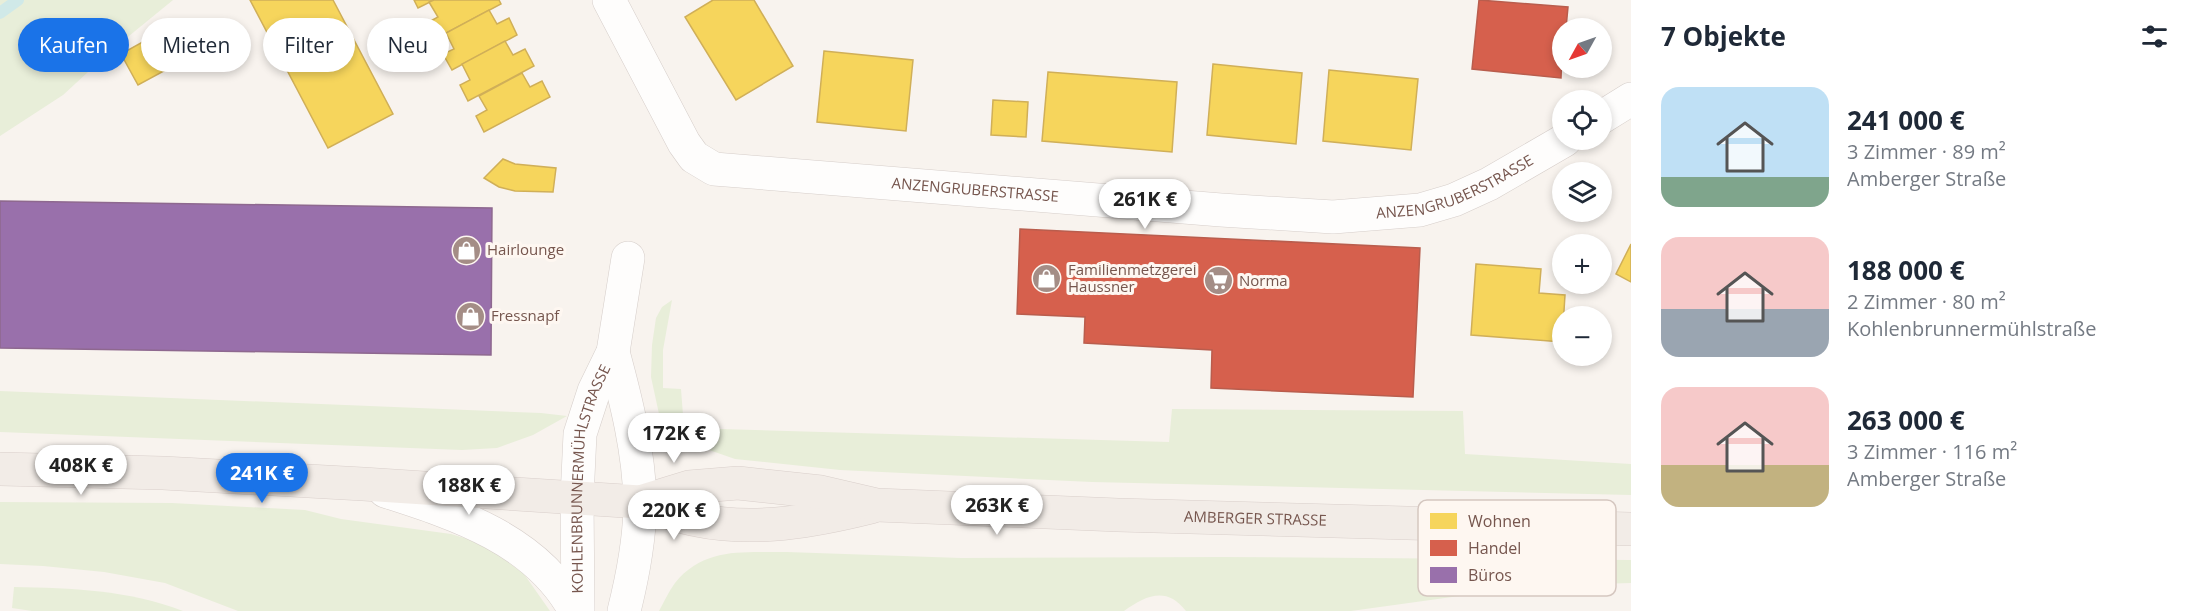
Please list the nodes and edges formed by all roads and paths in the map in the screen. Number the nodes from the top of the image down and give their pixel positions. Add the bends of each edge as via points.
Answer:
1 (609, 0) edge
2 (1631, 99) edge
3 (1612, 111) edge
4 (1552, 148) edge
5 (628, 258) dead end
6 (614, 352) junction
7 (0, 469) edge
8 (363, 484) junction
9 (577, 498) junction
10 (640, 502) junction
11 (1418, 523) edge
12 (1616, 528) edge
13 (1631, 528) edge
14 (577, 611) edge
15 (624, 611) edge

1 - 4 street, ANZENGRUBERSTRASSE via 684,143 694,157 714,169 1333,217 1420,210 1454,200
2 - 3 street
5 - 6 street, KOHLENBRUNNERMÜHLSTRASSE
6 - 9 street, KOHLENBRUNNERMÜHLSTRASSE via 585,414
6 - 10 street, KOHLENBRUNNERMÜHLSTRASSE via 630,424
7 - 8 main road, AMBERGER STRASSE
8 - 9 main road, AMBERGER STRASSE
8 - 14 street, KOHLENBRUNNERMÜHLSTRASSE via 455,514 498,535 552,577
9 - 10 main road, AMBERGER STRASSE
9 - 14 street, KOHLENBRUNNERMÜHLSTRASSE
10 - 11 main road, AMBERGER STRASSE via 676,515 722,524 804,522 877,505
10 - 15 street, KOHLENBRUNNERMÜHLSTRASSE via 633,574
12 - 13 main road, AMBERGER STRASSE

